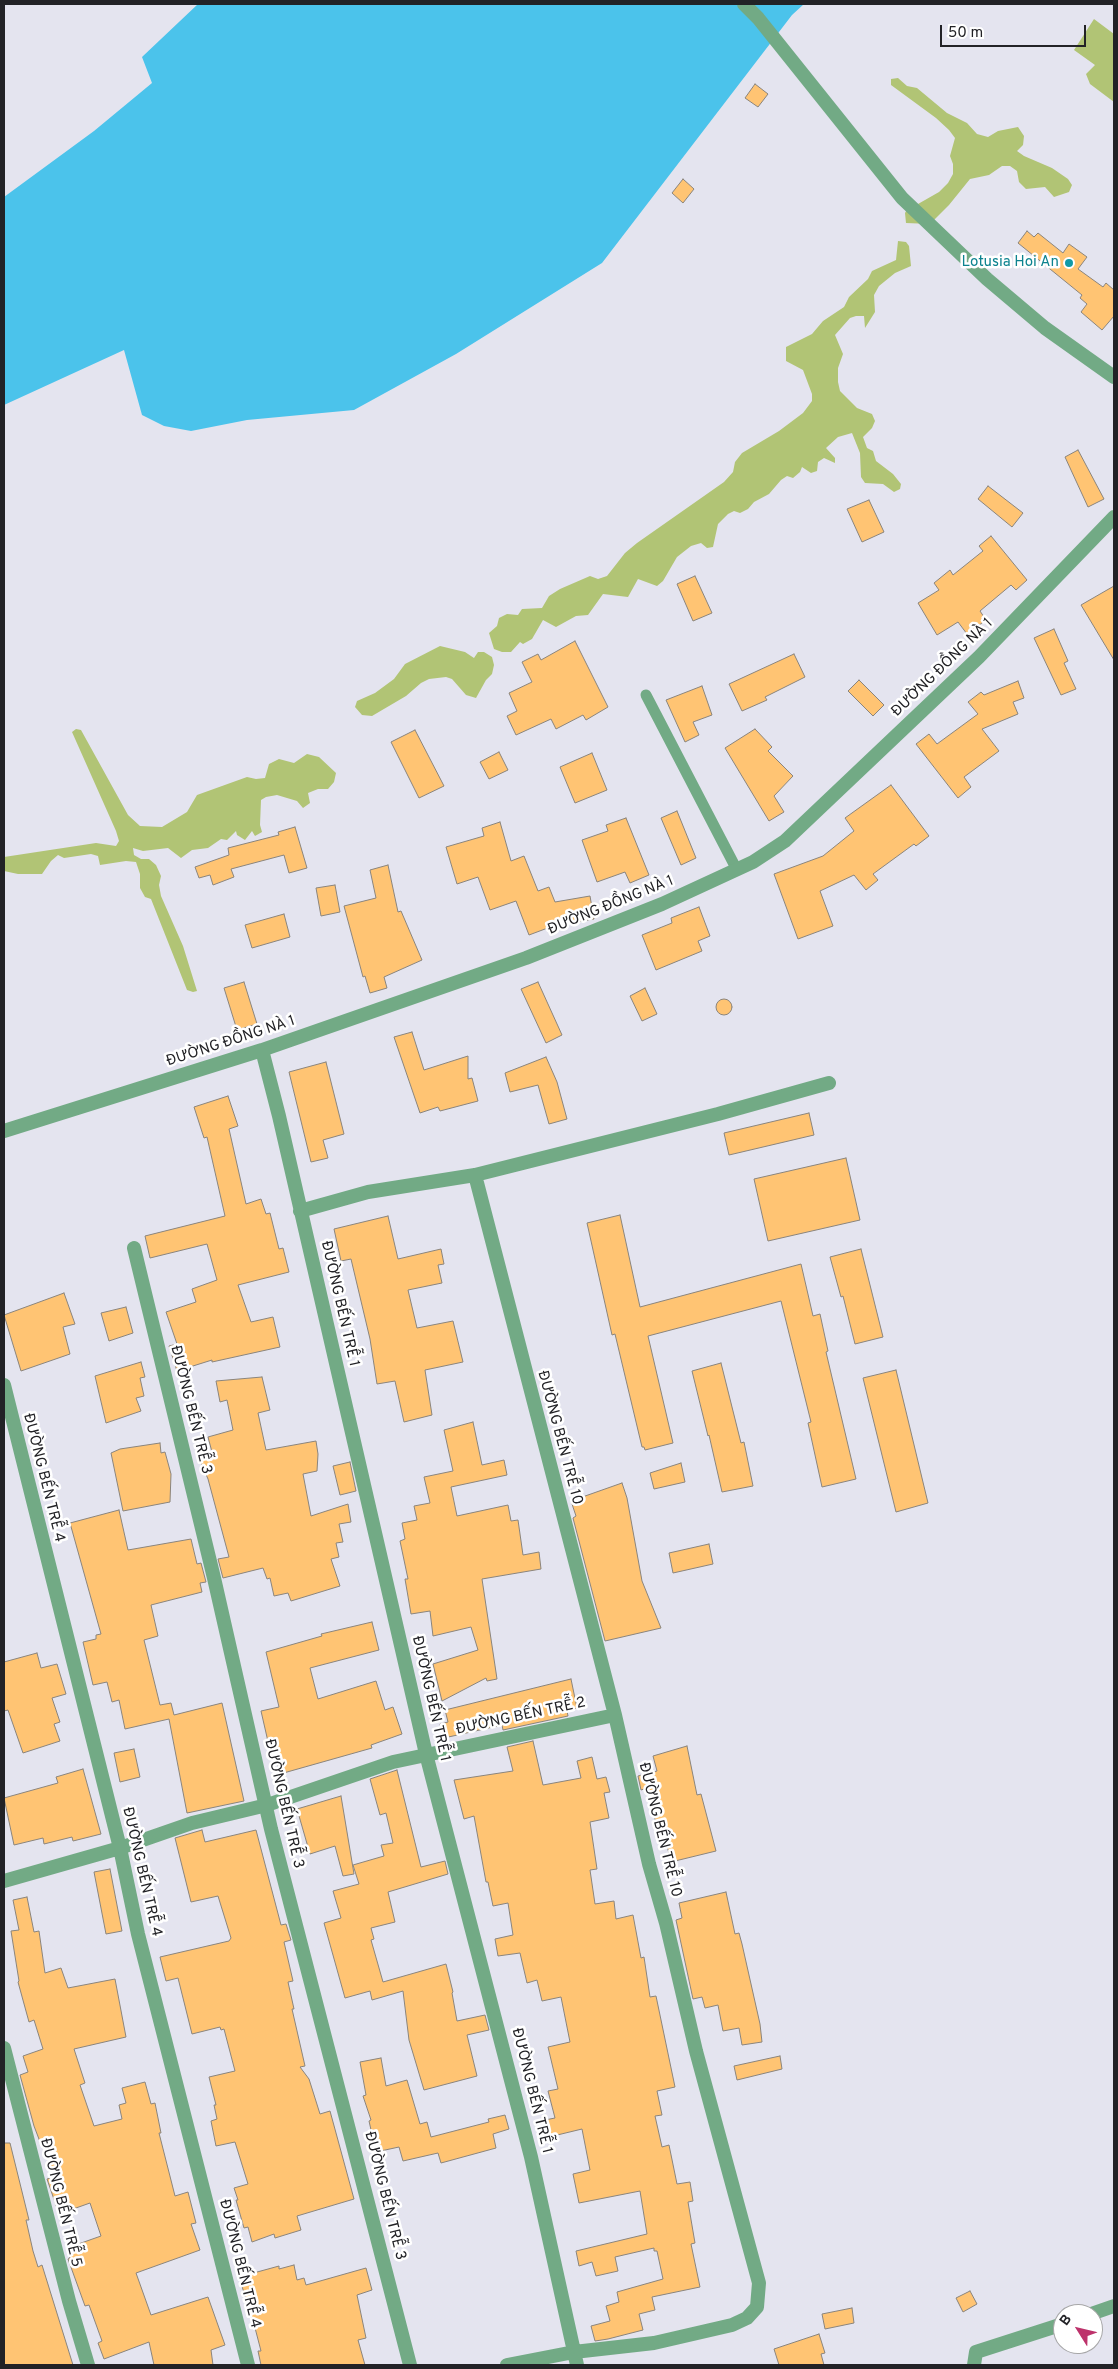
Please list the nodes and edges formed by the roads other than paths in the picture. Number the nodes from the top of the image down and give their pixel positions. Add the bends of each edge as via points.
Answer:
1 (744, 4) edge
2 (751, 4) edge
3 (758, 18) junction
4 (1114, 377) edge
5 (1114, 517) edge
6 (646, 695) dead end
7 (737, 870) junction
8 (262, 1050) junction
9 (829, 1083) dead end
10 (4, 1131) edge
11 (475, 1175) junction
12 (300, 1211) junction
13 (134, 1248) dead end
14 (4, 1385) edge
15 (615, 1714) junction
16 (426, 1754) junction
17 (267, 1805) junction
18 (120, 1848) junction
19 (4, 1881) edge
20 (4, 2048) edge
21 (1053, 2327) edge
22 (576, 2359) edge
23 (88, 2365) edge
24 (248, 2365) edge
25 (410, 2365) edge
26 (507, 2365) edge
27 (974, 2365) edge

1 - 3 street
2 - 3 street
3 - 4 street via 902,198 987,279 1045,328
5 - 7 street, ĐƯỜNG ĐỒNG NÀ 1 via 979,657 817,812 785,841
6 - 7 lane
7 - 8 street, ĐƯỜNG ĐỒNG NÀ 1 via 662,904 526,958
8 - 10 street, ĐƯỜNG ĐỒNG NÀ 1
8 - 12 street, ĐƯỜNG BẾN TRỄ 1
9 - 11 street
11 - 12 street via 368,1192
11 - 15 street, ĐƯỜNG BẾN TRỄ 10
12 - 16 street, ĐƯỜNG BẾN TRỄ 1
13 - 17 street, ĐƯỜNG BẾN TRỄ 3
14 - 18 street, ĐƯỜNG BẾN TRỄ 4
15 - 16 street, ĐƯỜNG BẾN TRỄ 2
15 - 22 street, ĐƯỜNG BẾN TRỄ 10 via 696,2051 750,2244 759,2283 759,2302 748,2318 732,2325
16 - 17 street, ĐƯỜNG BẾN TRỄ 2
16 - 22 street, ĐƯỜNG BẾN TRỄ 1 via 531,2157
17 - 18 street, ĐƯỜNG BẾN TRỄ 2 via 192,1823
17 - 25 street, ĐƯỜNG BẾN TRỄ 3
18 - 19 street, ĐƯỜNG BẾN TRỄ 2
18 - 24 street, ĐƯỜNG BẾN TRỄ 4 via 138,1934
20 - 23 street, ĐƯỜNG BẾN TRỄ 5
21 - 27 street via 976,2352
22 - 26 street, ĐƯỜNG BẾN TRỄ 10

